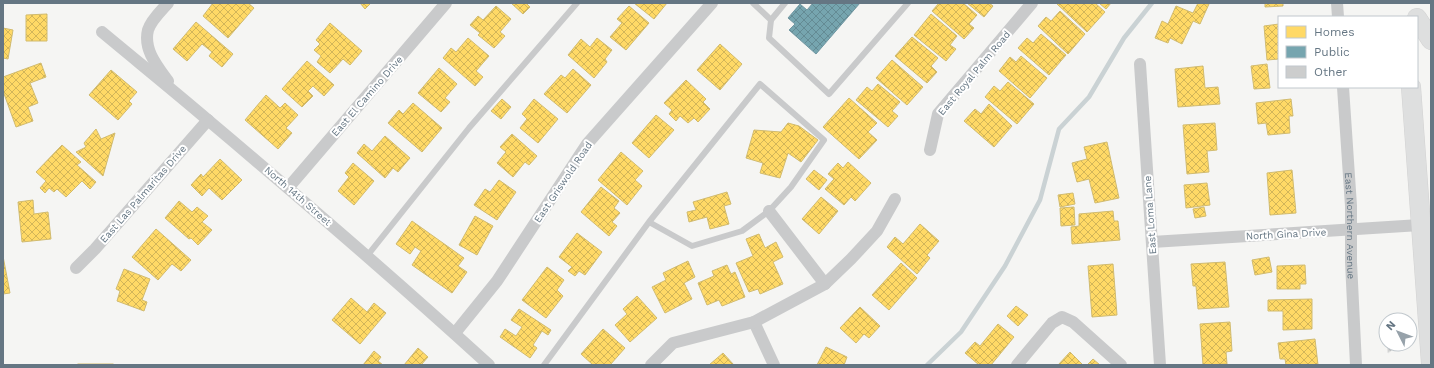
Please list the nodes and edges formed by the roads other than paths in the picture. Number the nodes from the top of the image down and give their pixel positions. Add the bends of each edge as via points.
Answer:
1 (168, 3) edge
2 (446, 3) edge
3 (577, 3) edge
4 (712, 3) edge
5 (752, 3) edge
6 (786, 3) edge
7 (908, 3) edge
8 (1032, 3) edge
9 (1337, 3) edge
10 (1338, 16) edge
11 (1418, 19) edge
12 (771, 20) junction
13 (102, 32) dead end
14 (1431, 40) edge
15 (1140, 64) dead end
16 (1343, 88) edge
17 (1411, 88) edge
18 (180, 97) junction
19 (208, 120) junction
20 (930, 150) dead end
21 (288, 188) junction
22 (895, 199) dead end
23 (769, 211) junction
24 (649, 222) junction
25 (1420, 225) junction
26 (1351, 230) junction
27 (1152, 242) junction
28 (367, 256) junction
29 (76, 268) dead end
30 (825, 284) junction
31 (754, 322) junction
32 (1430, 330) edge
33 (455, 333) junction
34 (1431, 363) edge
35 (489, 365) edge
36 (544, 365) edge
37 (651, 365) edge
38 (774, 365) edge
39 (1017, 365) edge
40 (1121, 365) edge
41 (1160, 365) edge
42 (1356, 365) edge

1 - 18 street via 154,19 148,31 148,44 152,59
2 - 21 street, East El Camino Drive
3 - 28 lane via 469,128
4 - 33 street, East Griswold Road via 587,144 497,281
5 - 12 lane
6 - 12 lane
7 - 12 lane via 829,94 769,38
8 - 20 street, East Royal Palm Road via 938,114
9 - 10 street
11 - 14 main road
13 - 18 street, North 14th Street
15 - 27 street, East Loma Lane
16 - 26 street, East Northern Avenue
17 - 25 main road
18 - 19 street, North 14th Street
19 - 21 street, North 14th Street
19 - 29 street, East Las Palmaritas Drive
21 - 28 street, North 14th Street
22 - 30 street via 877,231
23 - 24 lane via 742,231 692,246
23 - 24 lane via 791,187 824,140 760,84
23 - 30 street
24 - 36 lane
25 - 26 street, North Gina Drive
25 - 32 main road
26 - 27 street, North Gina Drive
26 - 42 street, East Northern Avenue
27 - 41 street, East Loma Lane
28 - 33 street, North 14th Street
30 - 31 street
31 - 37 street via 673,343
31 - 38 street
32 - 34 main road
33 - 35 street, North 14th Street
39 - 40 street via 1052,323 1062,317 1073,322

